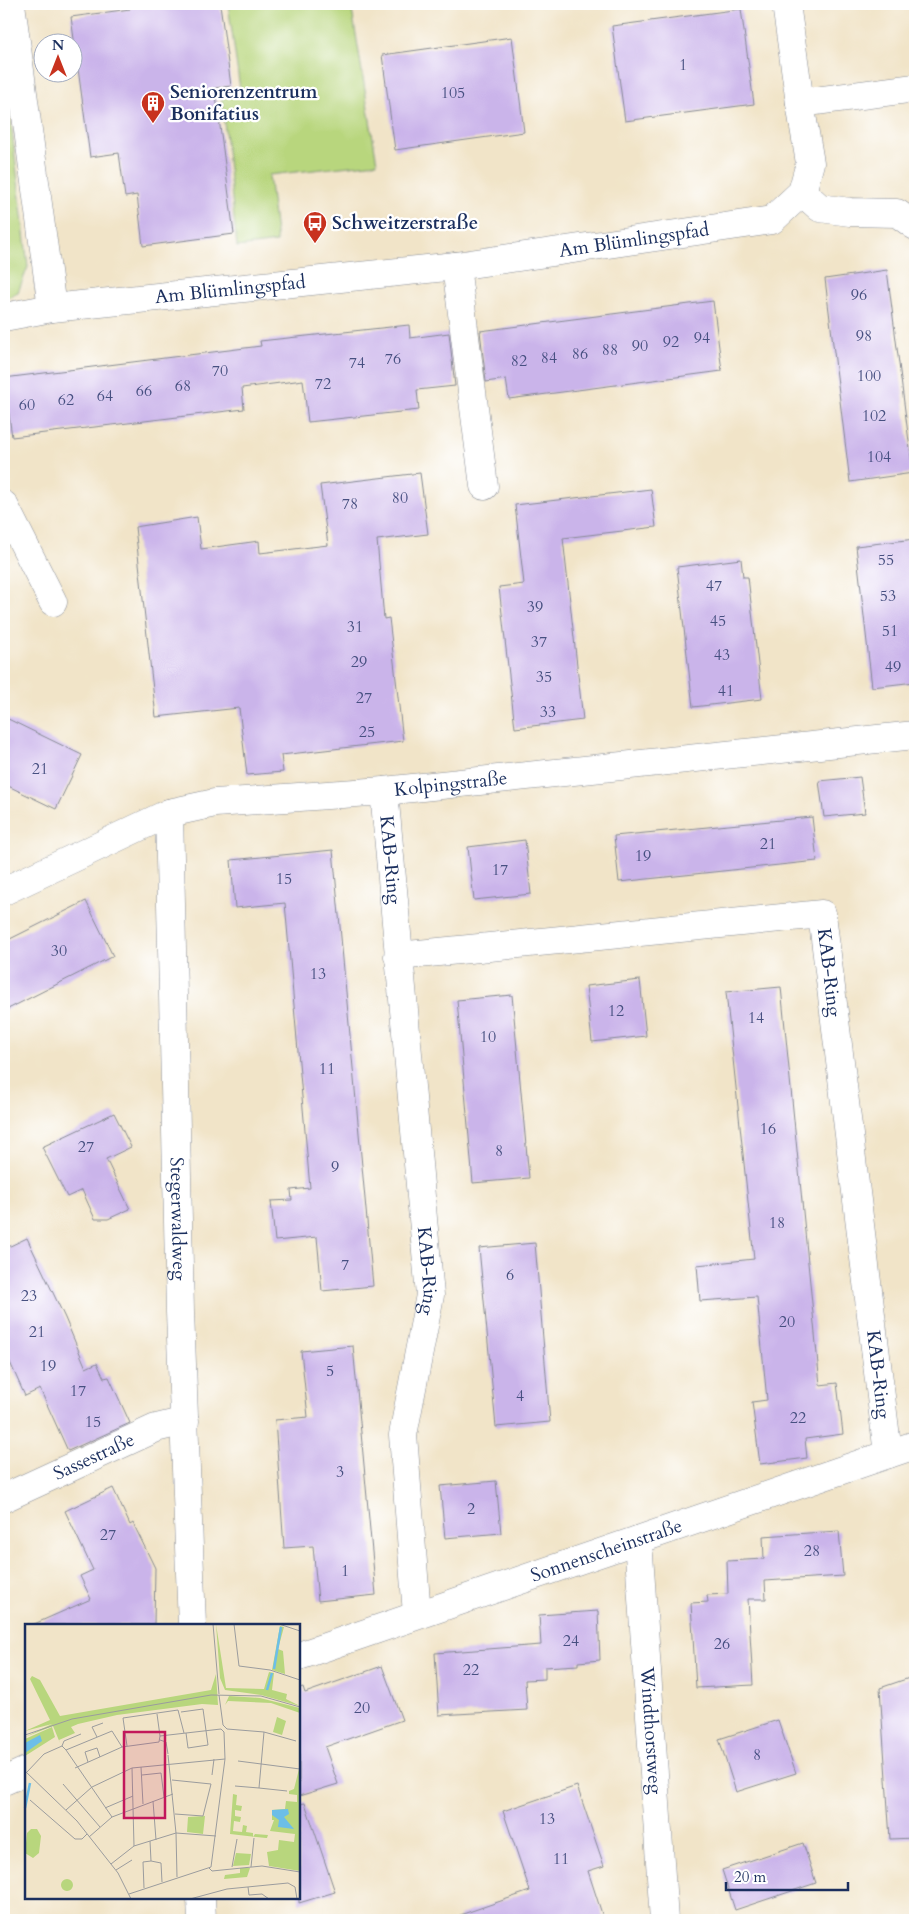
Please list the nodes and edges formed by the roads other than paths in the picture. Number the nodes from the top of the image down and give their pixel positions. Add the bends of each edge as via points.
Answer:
1 (10, 4) edge
2 (786, 4) edge
3 (915, 88) edge
4 (800, 103) junction
5 (802, 192) junction
6 (915, 226) edge
7 (456, 266) junction
8 (52, 308) junction
9 (4, 317) edge
10 (484, 486) dead end
11 (4, 505) edge
12 (53, 602) dead end
13 (915, 735) edge
14 (384, 791) junction
15 (169, 812) junction
16 (4, 891) edge
17 (398, 956) junction
18 (185, 1421) junction
19 (915, 1445) edge
20 (888, 1454) junction
21 (4, 1498) edge
22 (638, 1540) junction
23 (418, 1614) junction
24 (192, 1624) edge
25 (300, 1656) edge
26 (25, 1771) edge
27 (4, 1781) edge
28 (201, 1899) edge
29 (202, 1920) edge
30 (664, 1920) edge

1 - 8 street
2 - 4 street
3 - 4 street
4 - 5 street via 810,163
5 - 6 street via 820,208 897,213
5 - 7 street, Am Blümlingspfad via 772,220
7 - 8 street, Am Blümlingspfad
7 - 10 street
8 - 9 street, Am Blümlingspfad
11 - 12 street
13 - 14 street, Kolpingstraße
14 - 15 street, Kolpingstraße via 215,803
14 - 17 street, KAB-Ring
15 - 16 street, Kolpingstraße
15 - 18 street, Stegerwaldweg
17 - 20 street, KAB-Ring via 822,914
17 - 23 street, KAB-Ring via 430,1295 403,1435
18 - 21 street, Sassestraße via 156,1428
18 - 24 street, Stegerwaldweg
19 - 20 street, Sonnenscheinstraße
20 - 22 street, Sonnenscheinstraße
22 - 23 street, Sonnenscheinstraße
22 - 30 street, Windthorstweg
23 - 25 street, Sonnenscheinstraße
26 - 27 street
28 - 29 street

